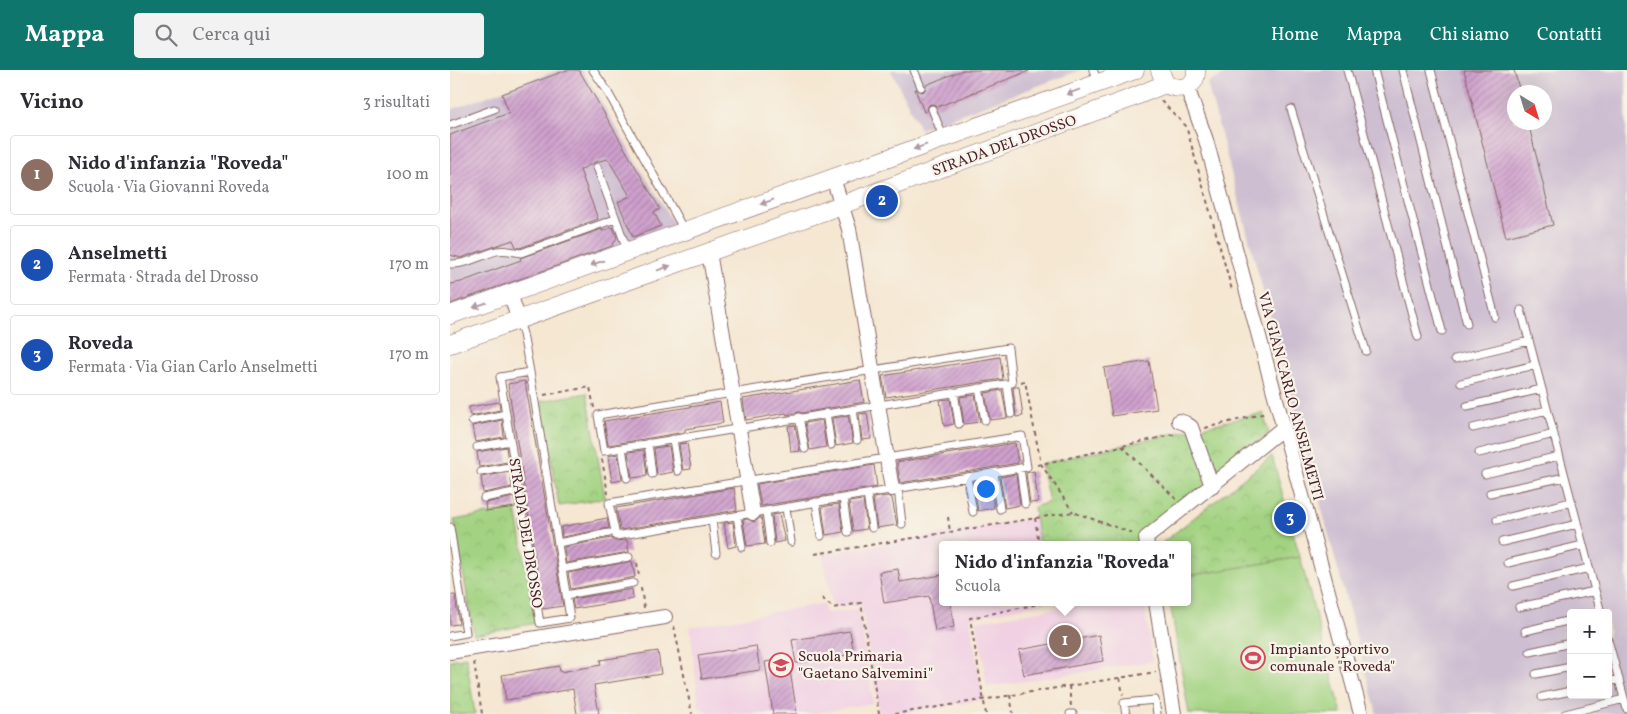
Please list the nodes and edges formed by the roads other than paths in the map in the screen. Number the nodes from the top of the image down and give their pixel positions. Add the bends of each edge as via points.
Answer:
1 (593, 70) edge
2 (914, 70) edge
3 (1135, 70) edge
4 (1347, 70) edge
5 (1374, 70) edge
6 (1403, 70) edge
7 (1431, 70) edge
8 (1096, 76) edge
9 (1196, 76) edge
10 (1158, 82) edge
11 (921, 87) dead end
12 (494, 109) dead end
13 (932, 109) dead end
14 (1291, 110) dead end
15 (450, 124) edge
16 (944, 139) junction
17 (597, 167) dead end
18 (833, 178) junction
19 (842, 205) junction
20 (615, 219) junction
21 (685, 232) junction
22 (628, 252) junction
23 (708, 252) junction
24 (450, 264) edge
25 (510, 294) junction
26 (1521, 310) dead end
27 (450, 315) edge
28 (1496, 317) dead end
29 (519, 320) junction
30 (1467, 324) dead end
31 (1442, 331) dead end
32 (1418, 337) dead end
33 (1529, 341) junction
34 (450, 344) edge
35 (1366, 351) dead end
36 (1455, 359) dead end
37 (1535, 365) junction
38 (873, 370) junction
39 (530, 372) junction
40 (1010, 383) junction
41 (1461, 383) dead end
42 (979, 388) junction
43 (1542, 389) junction
44 (732, 392) junction
45 (954, 392) junction
46 (878, 404) junction
47 (1467, 406) dead end
48 (853, 408) junction
49 (1547, 410) junction
50 (826, 413) junction
51 (506, 414) junction
52 (1011, 414) dead end
53 (799, 418) junction
54 (985, 420) dead end
55 (472, 421) dead end
56 (1178, 421) dead end
57 (959, 424) dead end
58 (738, 428) junction
59 (1473, 428) dead end
60 (1278, 432) junction
61 (1554, 434) junction
62 (673, 439) junction
63 (857, 440) dead end
64 (510, 441) junction
65 (648, 443) junction
66 (831, 445) dead end
67 (477, 446) dead end
68 (622, 448) junction
69 (804, 449) dead end
70 (1479, 453) dead end
71 (1559, 456) junction
72 (887, 458) junction
73 (514, 466) junction
74 (1020, 468) junction
75 (678, 471) dead end
76 (481, 472) dead end
77 (994, 472) junction
78 (652, 474) dead end
79 (1485, 474) dead end
80 (967, 477) junction
81 (1565, 477) junction
82 (627, 478) dead end
83 (746, 480) junction
84 (1212, 486) junction
85 (895, 489) junction
86 (519, 491) junction
87 (1490, 493) dead end
88 (868, 494) junction
89 (484, 498) dead end
90 (843, 498) junction
91 (816, 502) junction
92 (1571, 502) junction
93 (1025, 504) dead end
94 (786, 508) junction
95 (1000, 510) dead end
96 (759, 512) junction
97 (973, 512) dead end
98 (737, 516) junction
99 (712, 520) junction
100 (1496, 520) dead end
101 (902, 524) dead end
102 (1577, 524) junction
103 (450, 527) edge
104 (872, 528) dead end
105 (848, 532) dead end
106 (609, 533) dead end
107 (822, 536) dead end
108 (1148, 541) edge
109 (791, 542) dead end
110 (1502, 542) dead end
111 (558, 543) junction
112 (770, 543) dead end
113 (1583, 545) junction
114 (742, 547) dead end
115 (716, 553) dead end
116 (629, 557) dead end
117 (1508, 563) dead end
118 (1589, 568) junction
119 (562, 569) junction
120 (633, 583) dead end
121 (1513, 586) dead end
122 (1595, 591) junction
123 (566, 595) junction
124 (1157, 606) edge
125 (1519, 608) dead end
126 (1600, 609) edge
127 (669, 620) road end
128 (1567, 621) edge
129 (1525, 631) dead end
130 (450, 636) edge
131 (1567, 644) edge
132 (450, 652) edge
133 (1530, 652) dead end
134 (1612, 661) edge
135 (1567, 667) edge
136 (1536, 674) dead end
137 (1619, 679) junction
138 (1612, 681) edge
139 (1567, 692) edge
140 (1542, 698) dead end
141 (1624, 699) junction
142 (1627, 709) edge
143 (1126, 714) edge
144 (1157, 714) edge
145 (1174, 714) edge
146 (1360, 714) edge
147 (1565, 714) edge

1 - 21 lane
2 - 11 lane
3 - 8 street, STRADA DEL DROSSO
4 - 32 lane
5 - 31 lane
6 - 30 lane
7 - 28 lane
8 -> 16 street, STRADA DEL DROSSO
9 - 10 street via 1180,89
9 - 60 street, VIA GIAN CARLO ANSELMETTI via 1206,140
10 - 19 street, STRADA DEL DROSSO
12 - 15 lane
13 - 16 lane
14 - 35 lane
16 -> 18 street, STRADA DEL DROSSO
17 - 20 lane
18 - 19 street
18 -> 21 street, STRADA DEL DROSSO
19 - 23 street, STRADA DEL DROSSO
19 - 38 street
20 - 22 lane
20 - 24 lane via 520,253 498,250 462,264
21 - 22 street, STRADA DEL DROSSO
22 -> 25 street, STRADA DEL DROSSO
29 -> 23 street, STRADA DEL DROSSO
23 - 44 street
25 -> 27 street, STRADA DEL DROSSO
25 - 29 street, STRADA DEL DROSSO
26 - 33 lane
29 - 34 street, STRADA DEL DROSSO
29 - 39 lane, STRADA DEL DROSSO
33 - 36 lane
33 - 37 lane
37 - 41 lane
37 - 43 lane
38 - 40 lane via 1008,348
38 - 44 lane
38 - 46 street
39 - 51 lane, STRADA DEL DROSSO via 500,377
39 - 111 lane, STRADA DEL DROSSO
40 - 42 lane
40 - 52 lane
42 - 45 lane
42 - 54 lane
43 - 47 lane
43 - 49 lane
44 - 58 street
44 - 68 lane via 598,415 604,451
45 - 46 lane
45 - 57 lane
46 - 48 lane
46 - 72 street
48 - 50 lane
48 - 63 lane
49 - 59 lane
49 - 61 lane
50 - 53 lane
50 - 66 lane
51 - 55 lane
51 - 64 lane, STRADA DEL DROSSO
53 - 58 lane
53 - 69 lane
56 - 84 street via 1189,424
58 - 62 lane
58 - 83 street
60 - 84 street
60 - 146 street, VIA GIAN CARLO ANSELMETTI
61 - 70 lane
61 - 71 lane
62 - 65 lane
62 - 75 lane
64 - 67 lane
64 - 73 lane, STRADA DEL DROSSO
65 - 68 lane
65 - 78 lane
68 - 82 lane
71 - 79 lane
71 - 81 lane
72 - 74 lane via 1022,436 1027,467
72 - 83 lane
72 - 85 street
73 - 76 lane
73 - 86 lane, STRADA DEL DROSSO
74 - 77 lane
74 - 93 lane
77 - 80 lane
77 - 95 lane
80 - 85 lane
80 - 97 lane
81 - 87 lane
81 - 92 lane
83 - 96 street
83 - 99 lane via 609,503 616,536
84 - 108 street
85 - 88 lane
85 - 101 lane
86 - 89 lane
86 - 123 lane, STRADA DEL DROSSO via 540,623 570,618
88 - 90 lane
88 - 104 lane
90 - 91 lane
90 - 105 lane
91 - 94 lane
91 - 107 lane
92 - 100 lane
92 - 102 lane
94 - 96 lane
94 - 109 lane
96 - 98 lane
96 - 112 lane
98 - 99 lane
98 - 114 lane
99 - 115 lane
102 - 110 lane
102 - 113 lane
103 - 130 lane via 466,633
106 - 111 lane
111 - 119 lane, STRADA DEL DROSSO
113 - 117 lane
113 - 118 lane
116 - 119 lane
118 - 121 lane
118 - 122 lane
119 - 123 lane, STRADA DEL DROSSO
120 - 123 lane
122 - 125 lane
122 - 126 lane
124 - 145 street
127 - 132 street
128 - 129 lane
131 - 133 lane
134 - 137 lane
135 - 136 lane
137 - 138 lane
137 - 141 lane
139 - 140 lane
141 - 142 lane
141 - 147 lane
143 - 144 lane via 1124,703 1155,700

